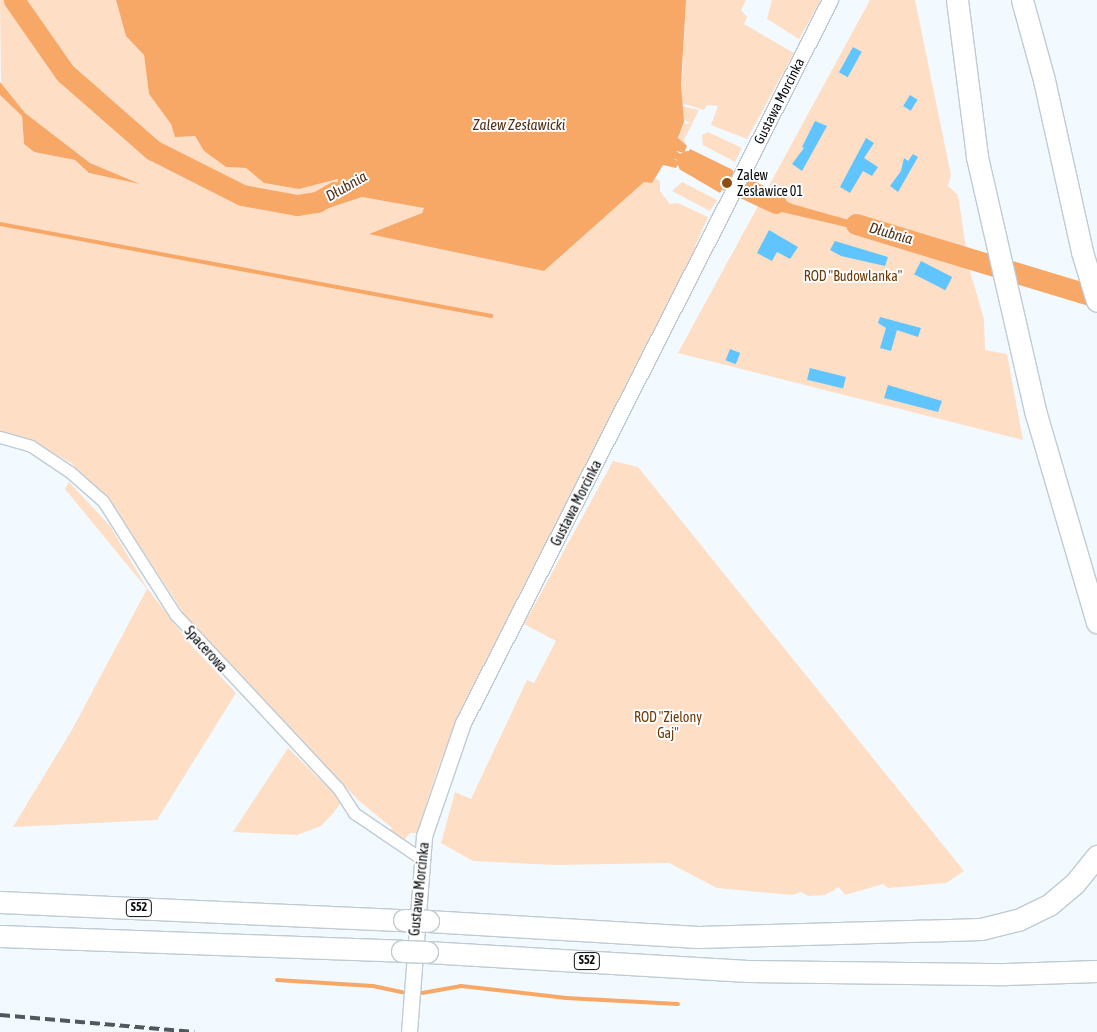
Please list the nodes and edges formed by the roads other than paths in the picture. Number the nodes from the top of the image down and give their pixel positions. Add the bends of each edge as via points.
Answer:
1 (830, 0) edge
2 (958, 0) edge
3 (1022, 0) edge
4 (1097, 301) edge
5 (0, 437) edge
6 (1097, 622) edge
7 (1097, 856) edge
8 (422, 859) junction
9 (0, 902) edge
10 (0, 936) edge
11 (1097, 971) edge
12 (409, 1032) edge

1 - 8 street, Gustawa Morcinka via 463,723 424,836
2 - 6 highway via 977,157 1048,458
3 - 4 highway
5 - 8 street, Spacerowa via 31,446 70,472 103,501 140,554 175,614 338,788 354,813
7 - 9 highway, S52, bridge via 1067,892 1029,916 995,926 941,931 698,937
8 - 12 street, Gustawa Morcinka
10 - 11 highway, S52, bridge via 427,952 747,971 1006,974

